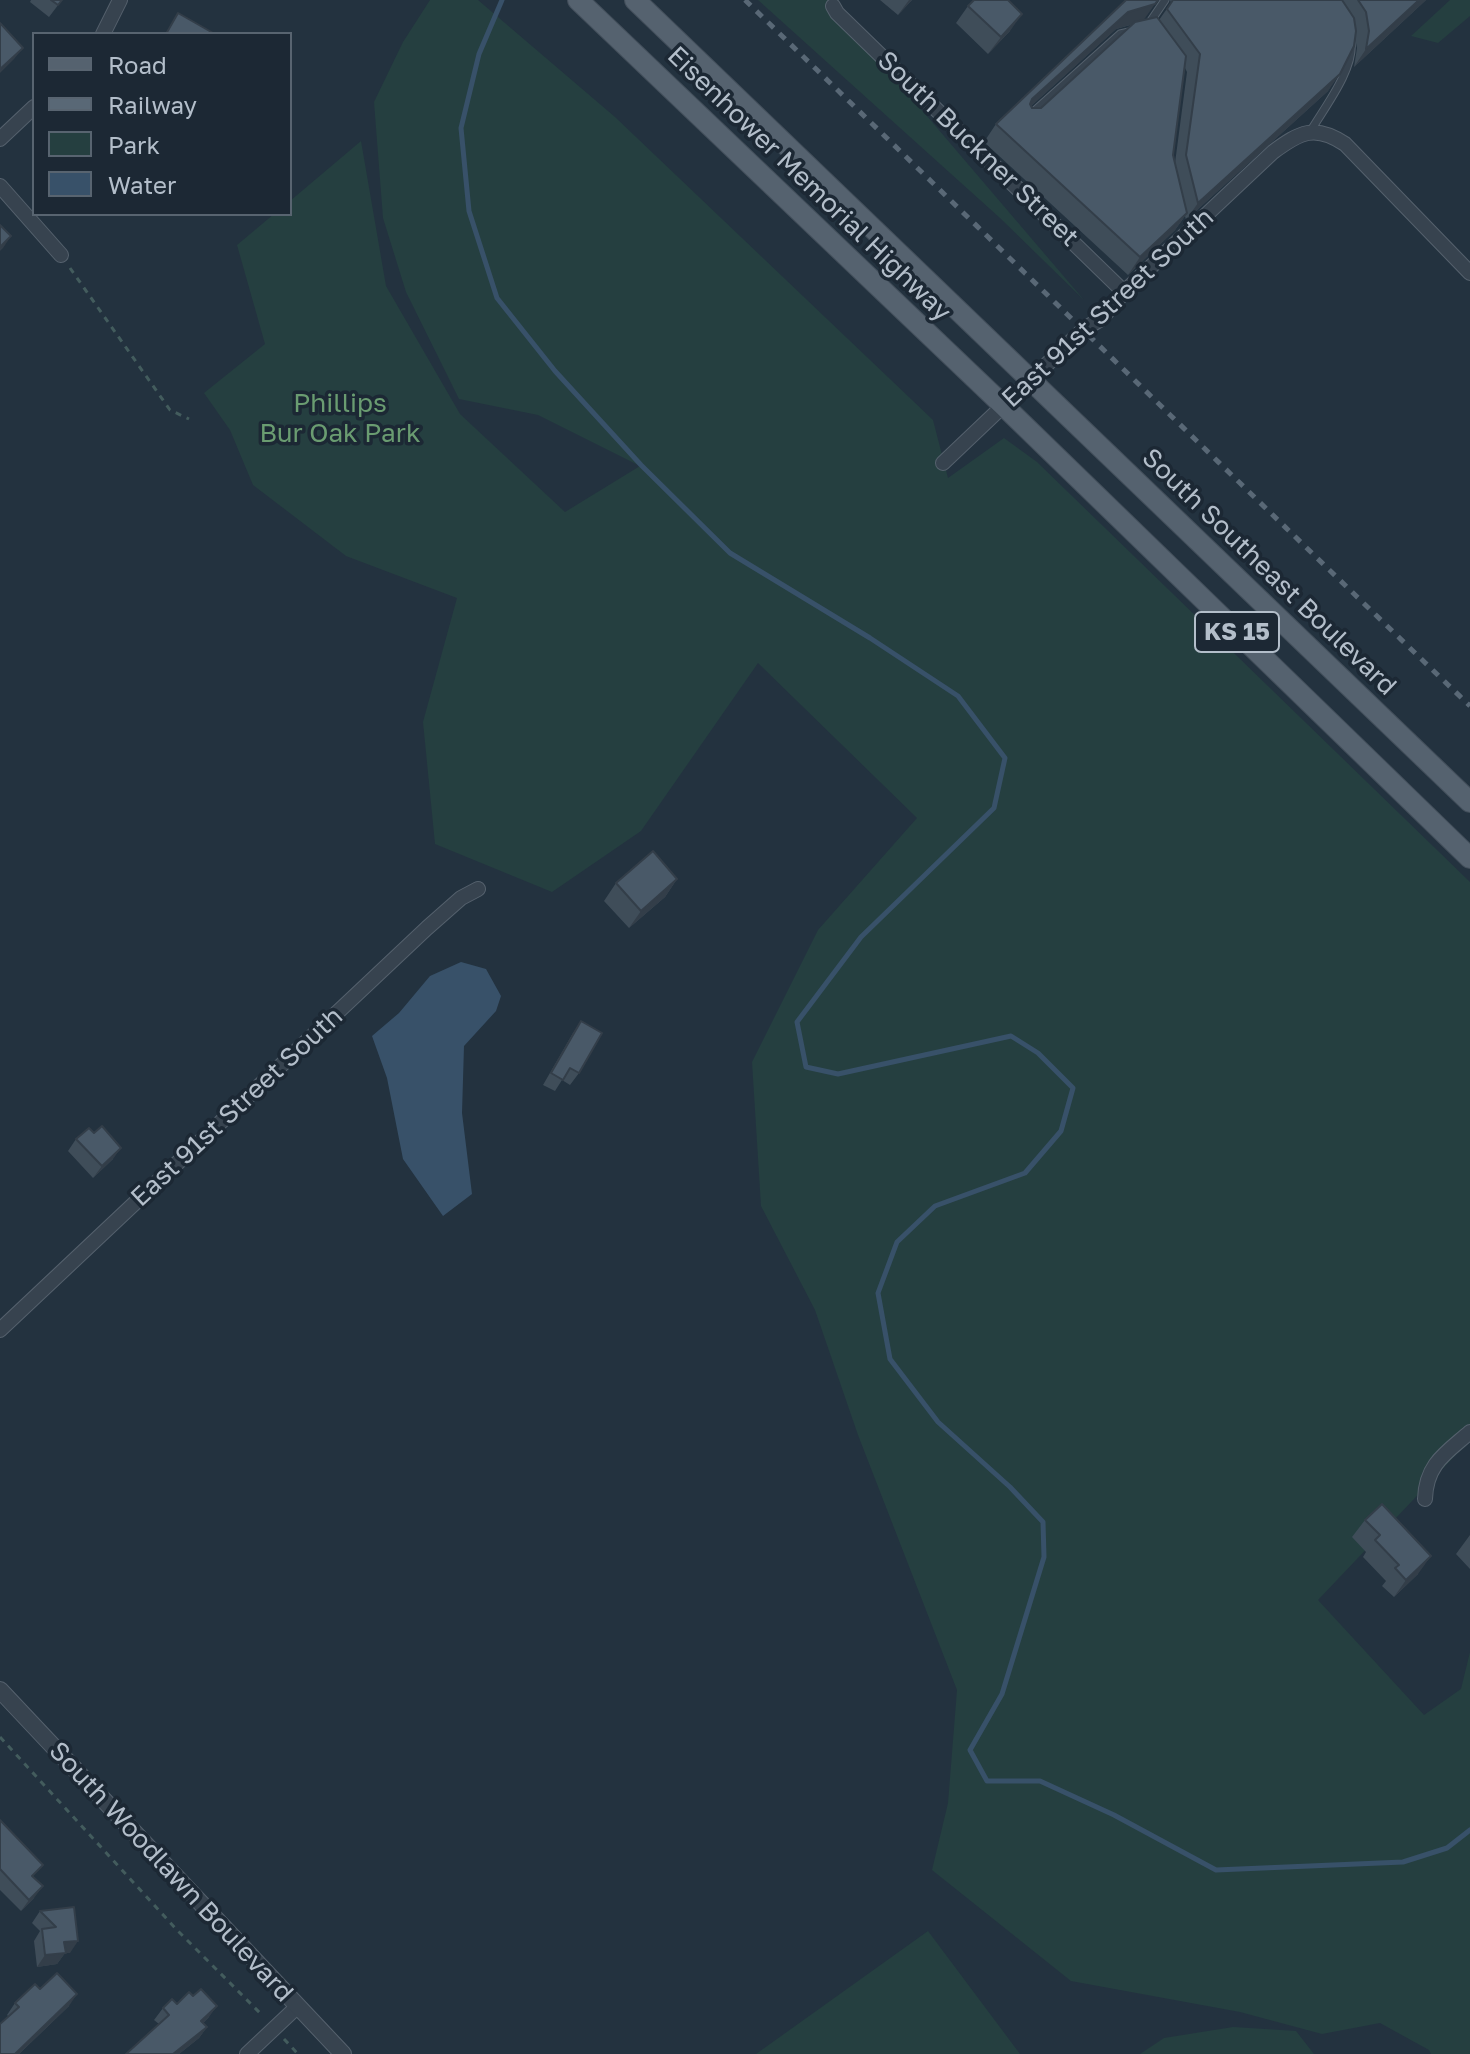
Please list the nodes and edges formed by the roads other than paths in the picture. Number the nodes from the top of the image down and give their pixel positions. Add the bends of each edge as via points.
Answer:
1 (120, 0) edge
2 (635, 0) edge
3 (1165, 0) edge
4 (581, 3) edge
5 (832, 3) edge
6 (1147, 27) junction
7 (104, 32) edge
8 (1349, 34) edge
9 (1155, 39) edge
10 (32, 109) edge
11 (1024, 121) edge
12 (1310, 132) junction
13 (0, 139) edge
14 (0, 186) edge
15 (1179, 221) edge
16 (1183, 236) junction
17 (61, 255) road end
18 (1470, 273) edge
19 (1124, 292) junction
20 (1032, 379) junction
21 (1004, 406) junction
22 (943, 463) dead end
23 (1470, 802) edge
24 (1470, 858) edge
25 (478, 889) dead end
26 (0, 1330) edge
27 (1470, 1432) edge
28 (1425, 1499) dead end
29 (0, 1690) edge
30 (298, 2006) junction
31 (247, 2054) edge
32 (343, 2054) edge

1 - 7 street
2 - 20 main road, Eisenhower Memorial Highway / KS 15
3 - 6 lane
4 - 21 main road, Eisenhower Memorial Highway / KS 15
5 - 19 street, South Buckner Street
6 - 9 lane
6 - 11 lane via 1120,34
8 - 12 lane via 1347,68
10 - 13 street
12 - 16 street, East 91st Street South via 1273,152
12 - 18 street via 1345,144
14 - 17 street
15 - 16 lane
16 - 19 street, East 91st Street South
19 - 20 street, East 91st Street South
20 - 21 street, East 91st Street South
20 - 23 main road, South Southeast Boulevard / KS 15
21 - 22 street, East 91st Street South
21 - 24 main road, KS 15
25 - 26 street, East 91st Street South via 427,928
27 - 28 street via 1434,1465 1425,1483
29 - 30 street, South Woodlawn Boulevard
30 - 31 street
30 - 32 street, South Woodlawn Boulevard

